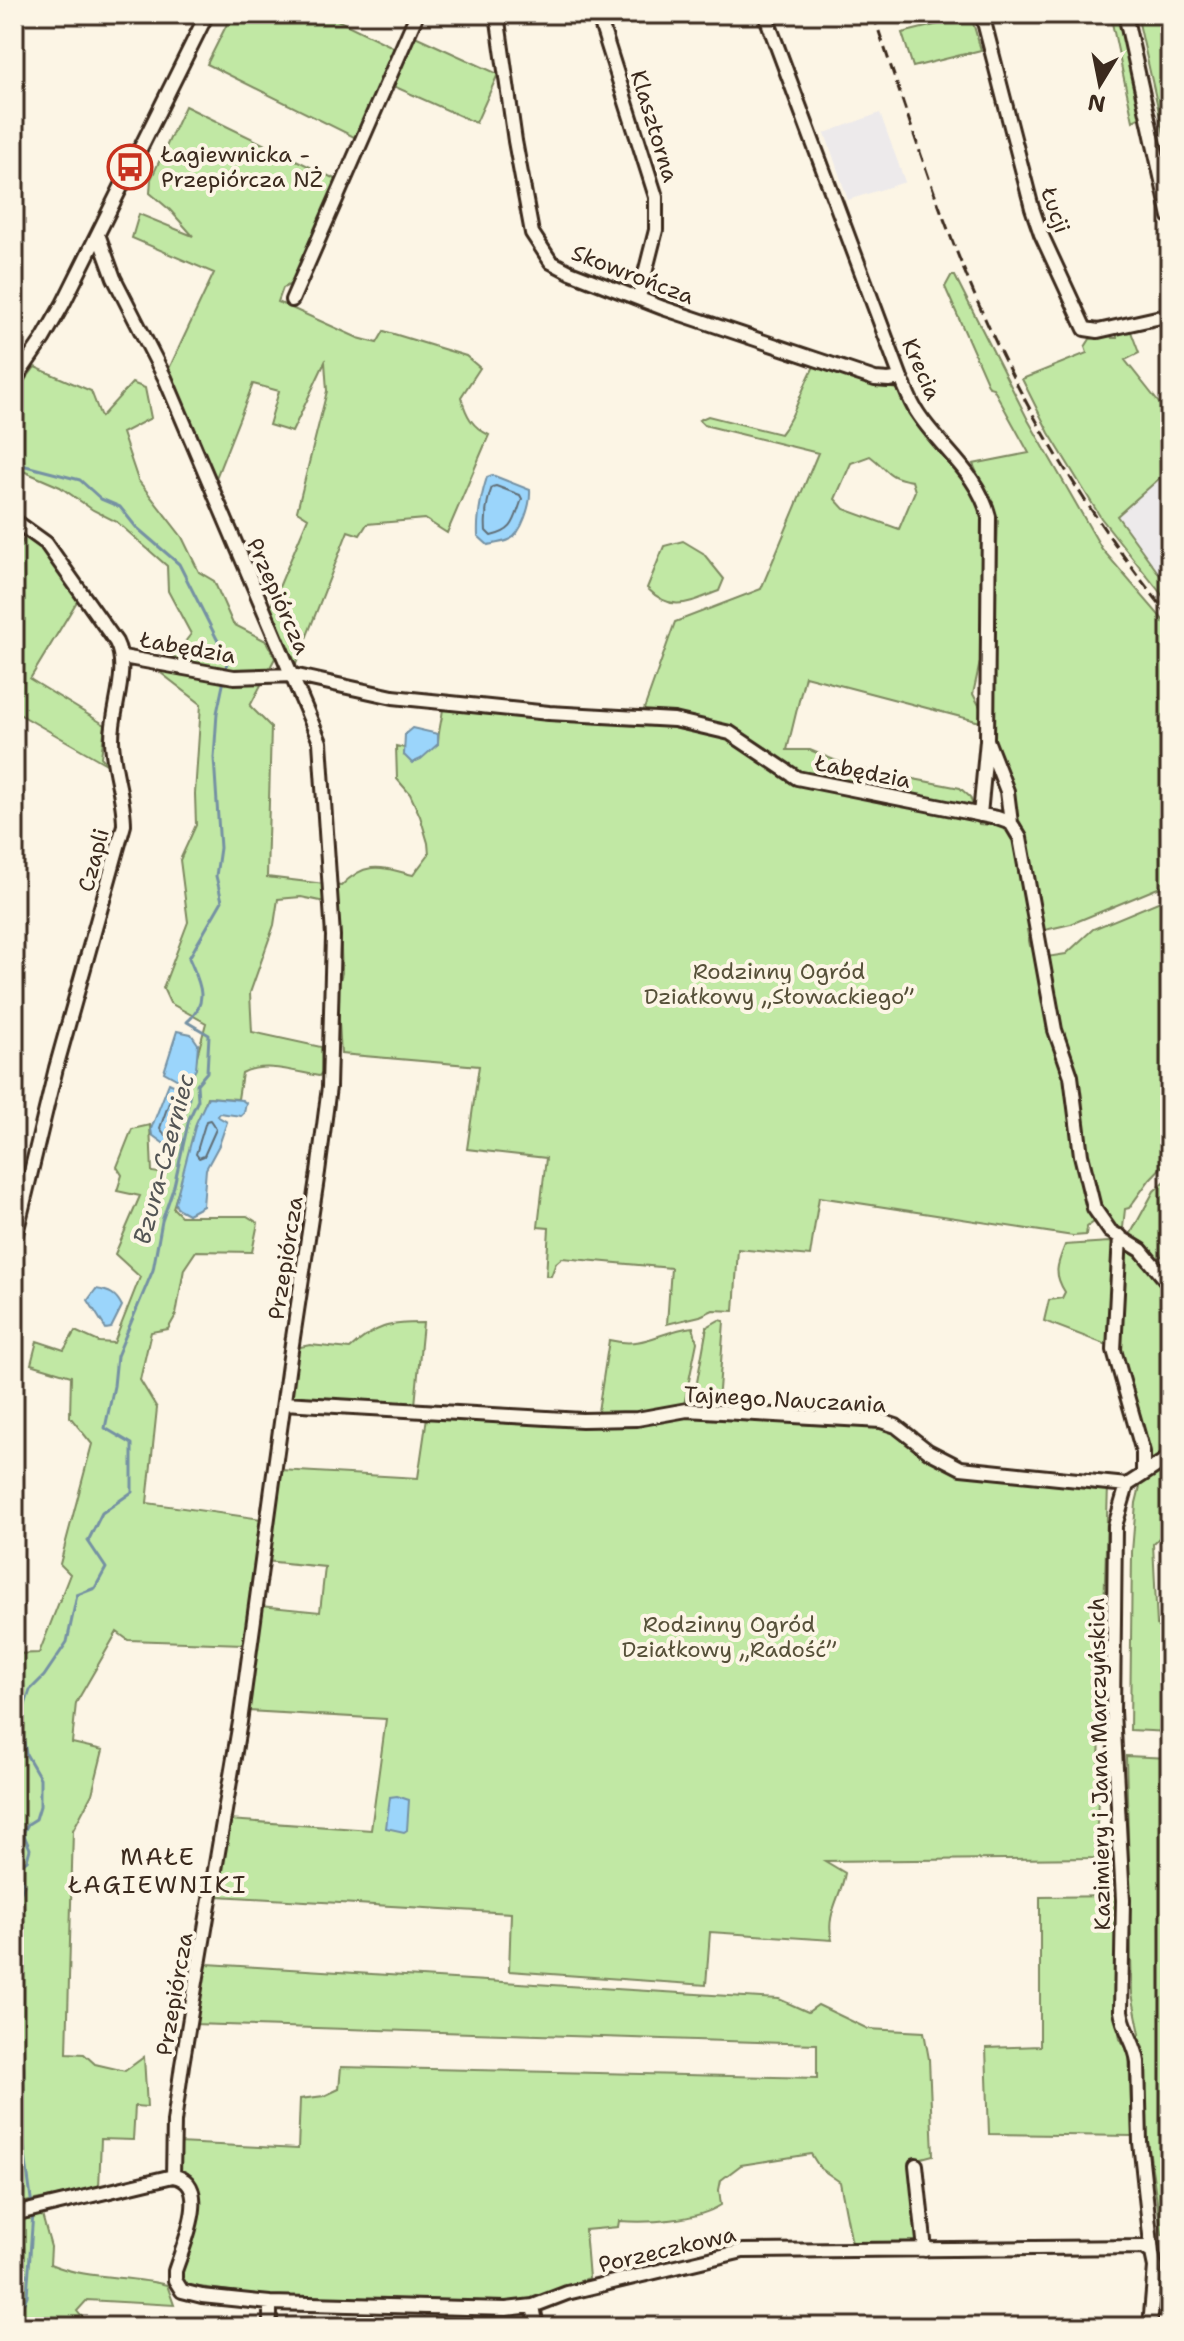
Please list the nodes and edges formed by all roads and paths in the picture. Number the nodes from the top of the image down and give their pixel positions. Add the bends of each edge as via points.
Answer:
1 (207, 14) edge
2 (417, 14) edge
3 (497, 14) edge
4 (598, 14) edge
5 (765, 14) edge
6 (982, 14) edge
7 (1125, 14) edge
8 (1170, 217) edge
9 (98, 234) junction
10 (639, 297) junction
11 (292, 300) dead end
12 (1170, 315) edge
13 (901, 378) junction
14 (14, 381) edge
15 (14, 520) edge
16 (123, 657) junction
17 (293, 675) junction
18 (987, 740) junction
19 (980, 815) junction
20 (1011, 823) junction
21 (1120, 1236) junction
22 (14, 1242) edge
23 (1170, 1285) edge
24 (284, 1403) junction
25 (1170, 1457) edge
26 (1143, 1473) junction
27 (1127, 1485) junction
28 (916, 2165) dead end
29 (173, 2176) junction
30 (17, 2213) edge
31 (925, 2250) junction
32 (1148, 2250) junction
33 (270, 2303) junction
34 (533, 2306) junction
35 (270, 2327) edge
36 (537, 2327) edge
37 (1150, 2327) edge

1 - 9 street
2 - 11 street
3 - 10 street, Skowrończa via 534,238 560,268
4 - 10 street, Klasztorna via 656,197 656,230
5 - 13 street, Krecia
6 - 12 street, Łucji via 1032,208 1085,329 1098,331
7 - 8 street
9 - 14 street via 51,327
9 - 17 street, Przepiórcza
10 - 13 street, Skowrończa via 875,379
13 - 18 street, Krecia via 919,414 974,484 989,517
15 - 16 street via 46,543
16 - 17 street, Łabędzia via 234,677
16 - 22 street, Czapli via 112,742 124,825
17 - 19 street, Łabędzia via 393,697 549,713 655,717 713,727 745,741 797,778
17 - 24 street, Przepiórcza via 320,742 333,936 329,1087
18 - 19 street, Krecia
18 - 20 street, Krecia via 1007,791
19 - 20 street, Łabędzia
20 - 21 street via 1020,838 1094,1208
21 - 23 street via 1141,1250
21 - 26 street via 1114,1350 1143,1452
24 - 27 street, Tajnego Nauczania via 582,1420 637,1419 687,1410 881,1421 961,1468
24 - 29 street, Przepiórcza via 240,1722 180,2079
25 - 26 street
26 - 27 street
27 - 32 street, Kazimiery i Jana Marczyńskich via 1115,1526 1113,1711 1123,1900 1121,2011 1137,2051
28 - 31 street
29 - 30 street
29 - 33 street, Porzeczkowa via 189,2181 195,2201 175,2271 182,2291
31 - 32 street, Porzeczkowa
31 - 34 street, Porzeczkowa via 743,2251
32 - 37 street, Kazimiery i Jana Marczyńskich via 1155,2267
33 - 34 street, Porzeczkowa
33 - 35 street
34 - 36 street

